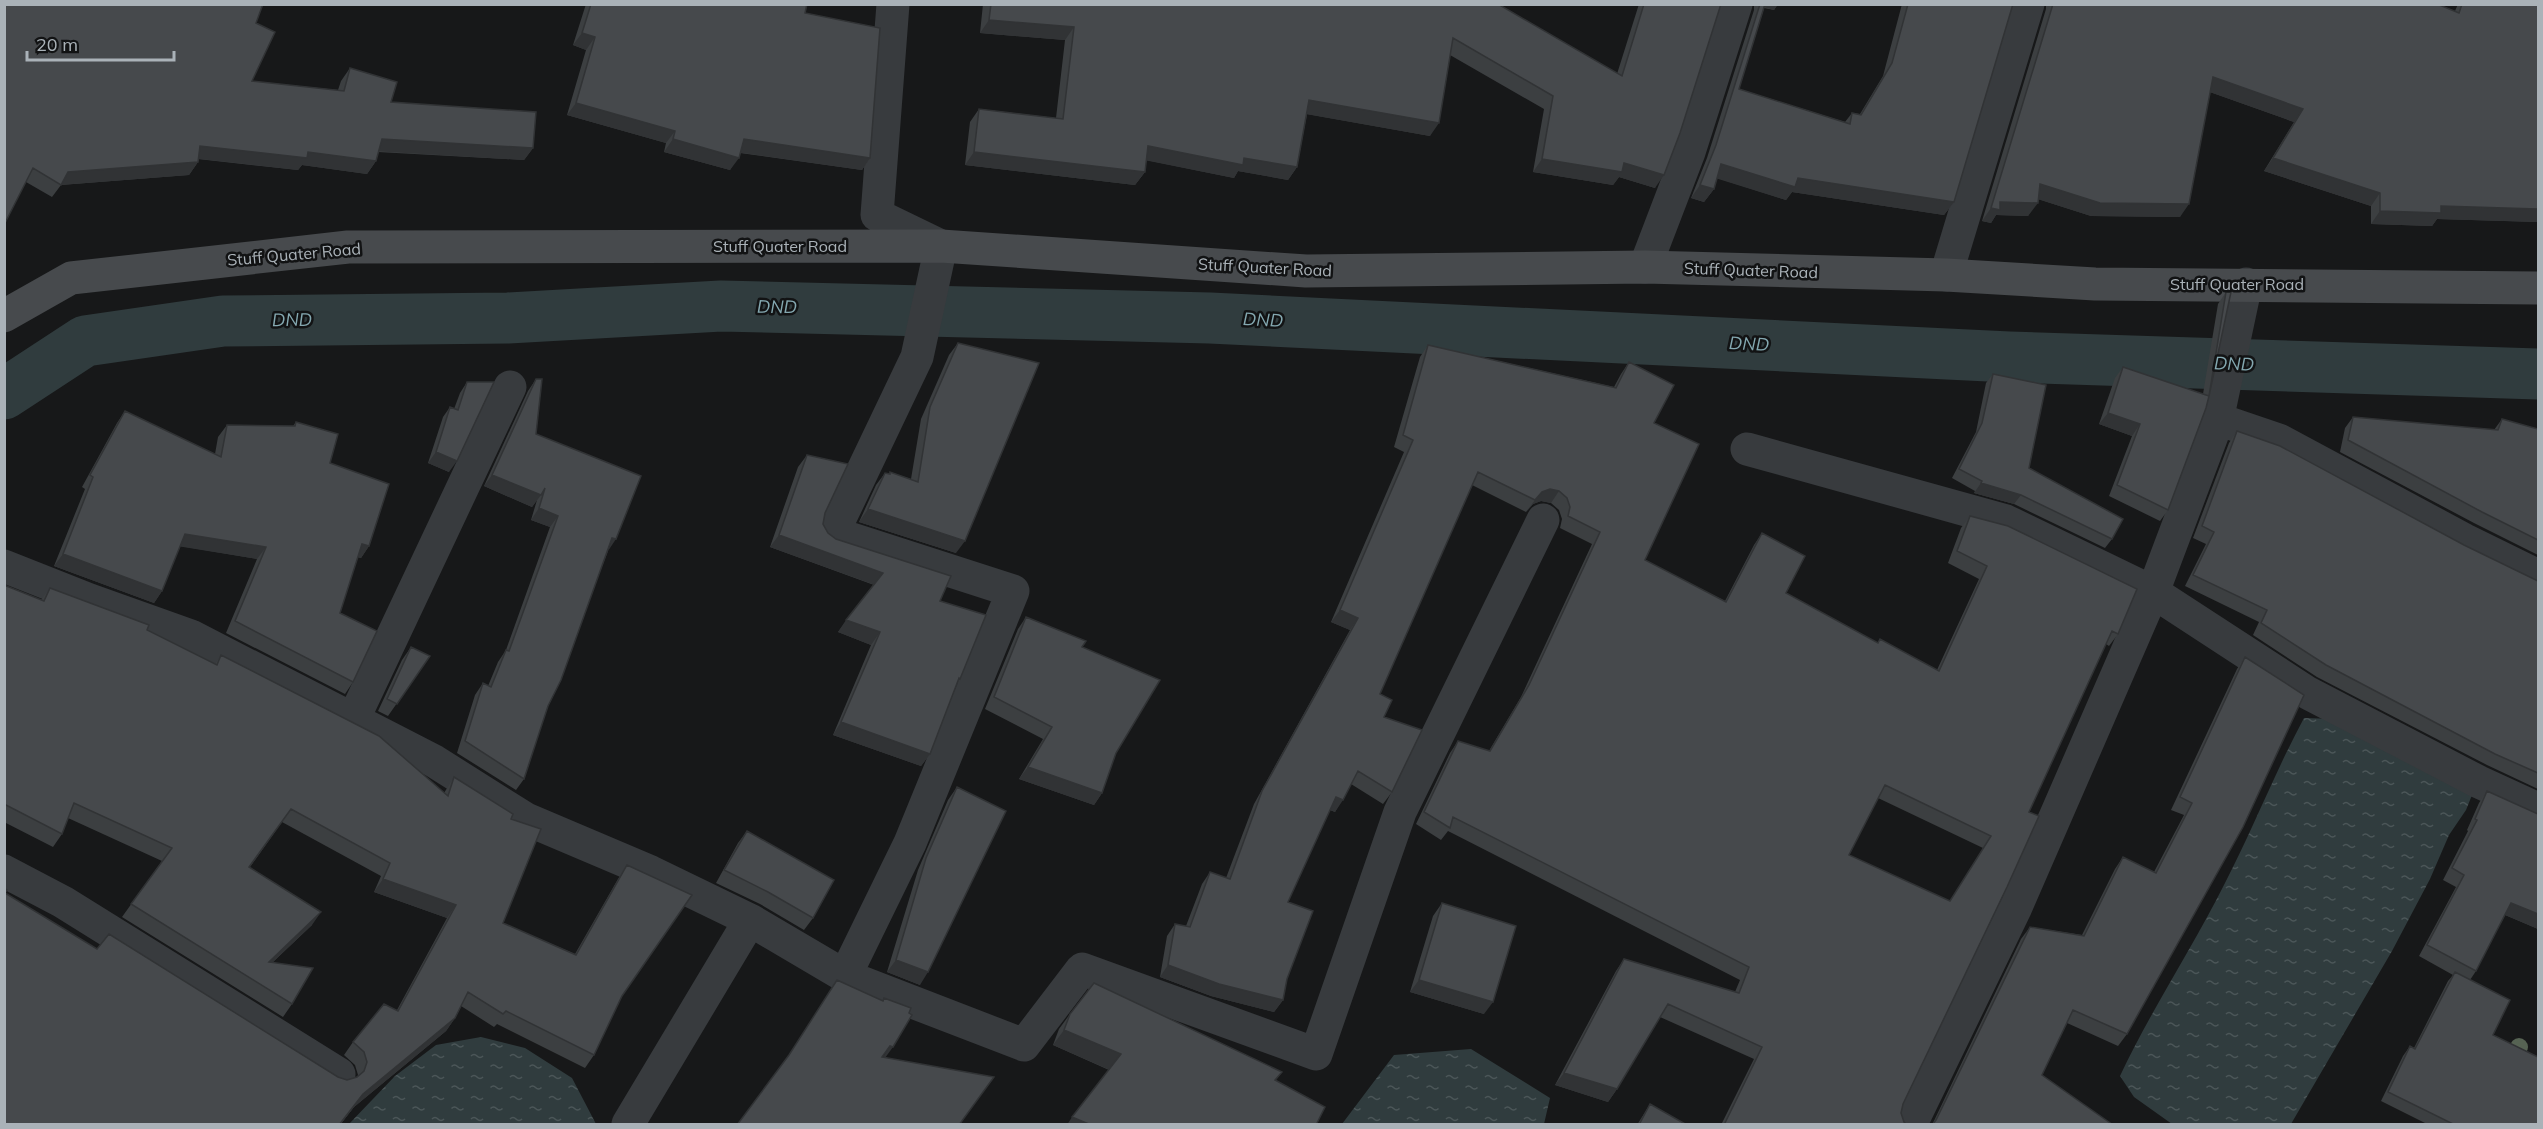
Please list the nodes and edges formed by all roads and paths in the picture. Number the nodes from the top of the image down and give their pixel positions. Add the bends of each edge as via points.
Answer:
1 (893, 4) edge
2 (1736, 4) edge
3 (2028, 4) edge
4 (940, 248) junction
5 (1644, 267) junction
6 (1946, 276) junction
7 (2246, 284) junction
8 (2538, 288) edge
9 (4, 316) edge
10 (510, 387) dead end
11 (2216, 424) junction
12 (1748, 449) dead end
13 (1543, 520) dead end
14 (4, 566) edge
15 (2538, 576) edge
16 (2153, 592) junction
17 (353, 720) junction
18 (2538, 809) edge
19 (4, 871) edge
20 (750, 920) junction
21 (845, 976) junction
22 (339, 1074) dead end
23 (628, 1125) edge
24 (1911, 1125) edge

1 - 4 street via 877,215
2 - 5 street via 1689,152
3 - 6 street
4 - 5 street, Stuff Quater Road via 1306,271
4 - 9 street, Stuff Quater Road via 348,247 71,278
4 - 21 street via 917,357 834,533 1012,591 910,843
5 - 6 street, Stuff Quater Road
6 - 7 street, Stuff Quater Road via 2095,284
7 - 8 street, Stuff Quater Road
7 - 11 street
10 - 17 street
11 - 15 street via 2226,422 2279,440
11 - 16 street
12 - 16 street via 2006,520
13 - 21 street via 1400,812 1316,1054 1082,969 1024,1045
14 - 17 street via 191,636
16 - 18 street via 2308,693
16 - 24 street via 2016,907
17 - 20 street via 434,761 526,819 651,872
19 - 22 street via 63,902
20 - 21 street
20 - 23 street

